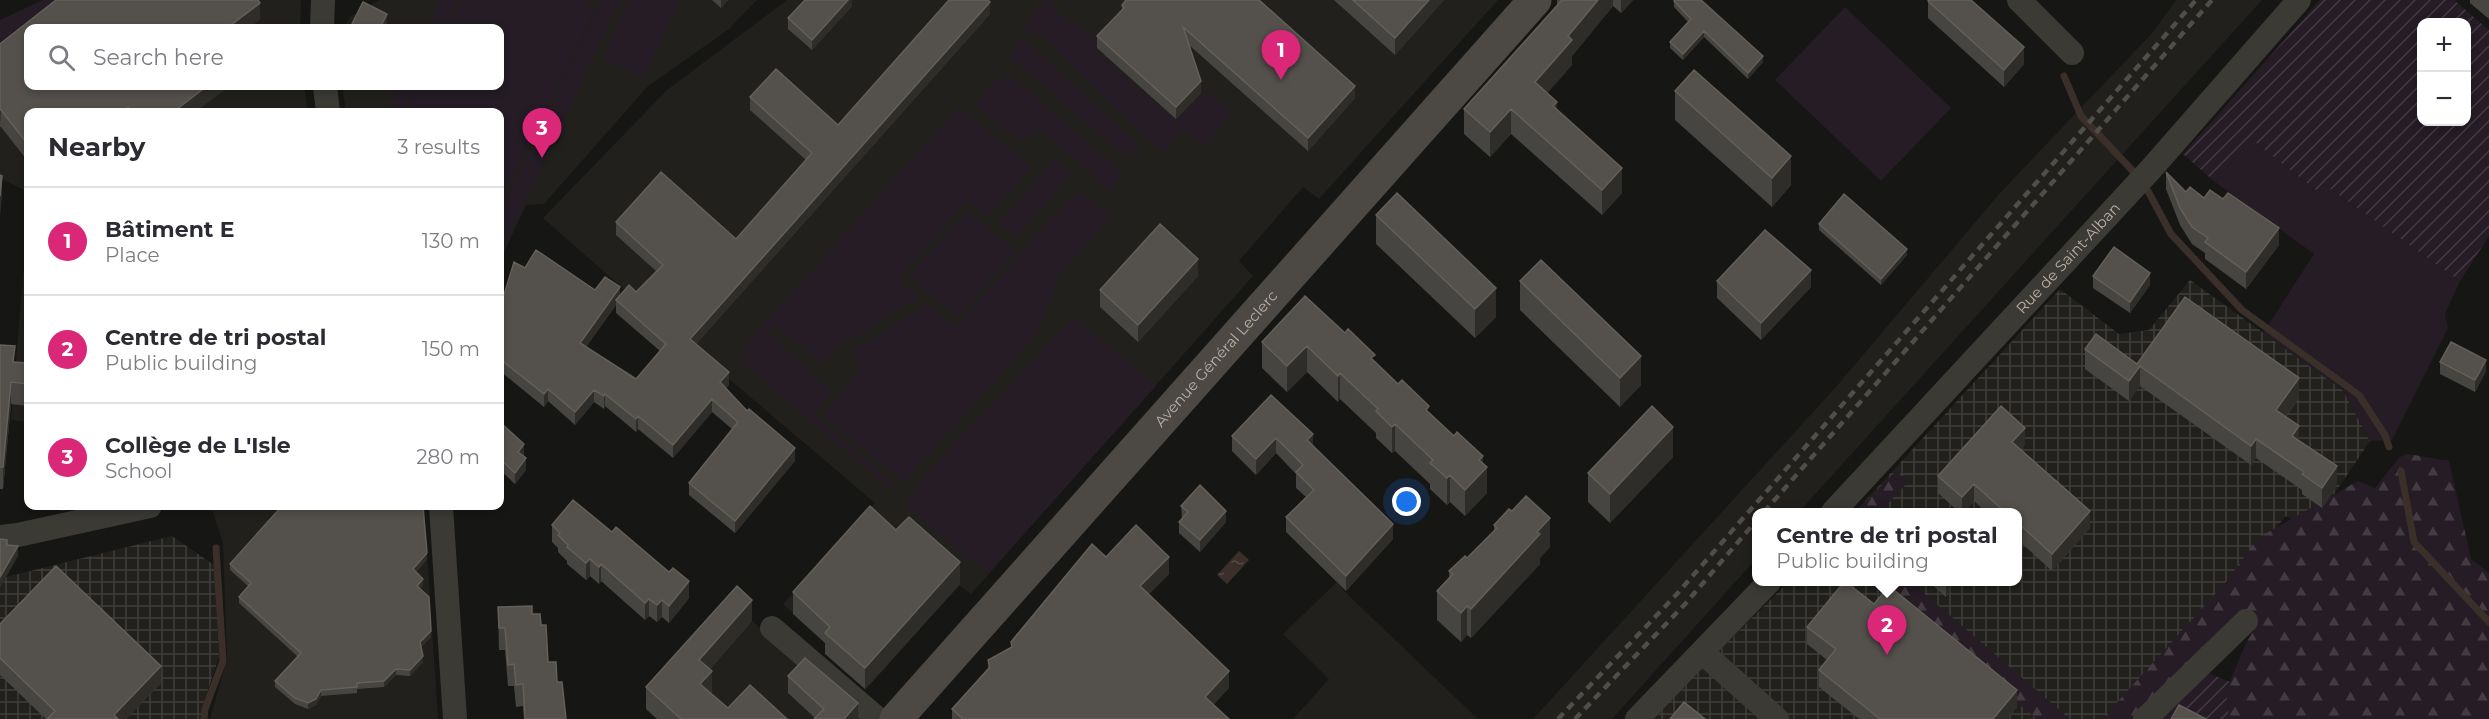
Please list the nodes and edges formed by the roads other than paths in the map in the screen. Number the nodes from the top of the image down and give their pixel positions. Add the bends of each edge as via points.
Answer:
1 (323, 0) edge
2 (1535, 0) edge
3 (2019, 0) edge
4 (2299, 0) edge
5 (322, 24) edge
6 (2072, 53) dead end
7 (325, 90) edge
8 (328, 108) edge
9 (1838, 508) edge
10 (132, 510) edge
11 (441, 510) edge
12 (0, 537) edge
13 (1765, 586) edge
14 (2246, 621) dead end
15 (772, 628) dead end
16 (1703, 653) junction
17 (455, 719) edge
18 (878, 719) edge
19 (896, 719) edge
20 (1637, 719) edge
21 (1777, 719) edge
22 (2145, 719) edge

1 - 5 street
2 - 19 main road, Avenue Général Leclerc
3 - 6 street
4 - 9 street, Rue de Saint-Alban via 2151,169
7 - 8 street
10 - 12 street
11 - 17 street
13 - 16 street
14 - 22 street
15 - 18 street
16 - 20 street
16 - 21 street

